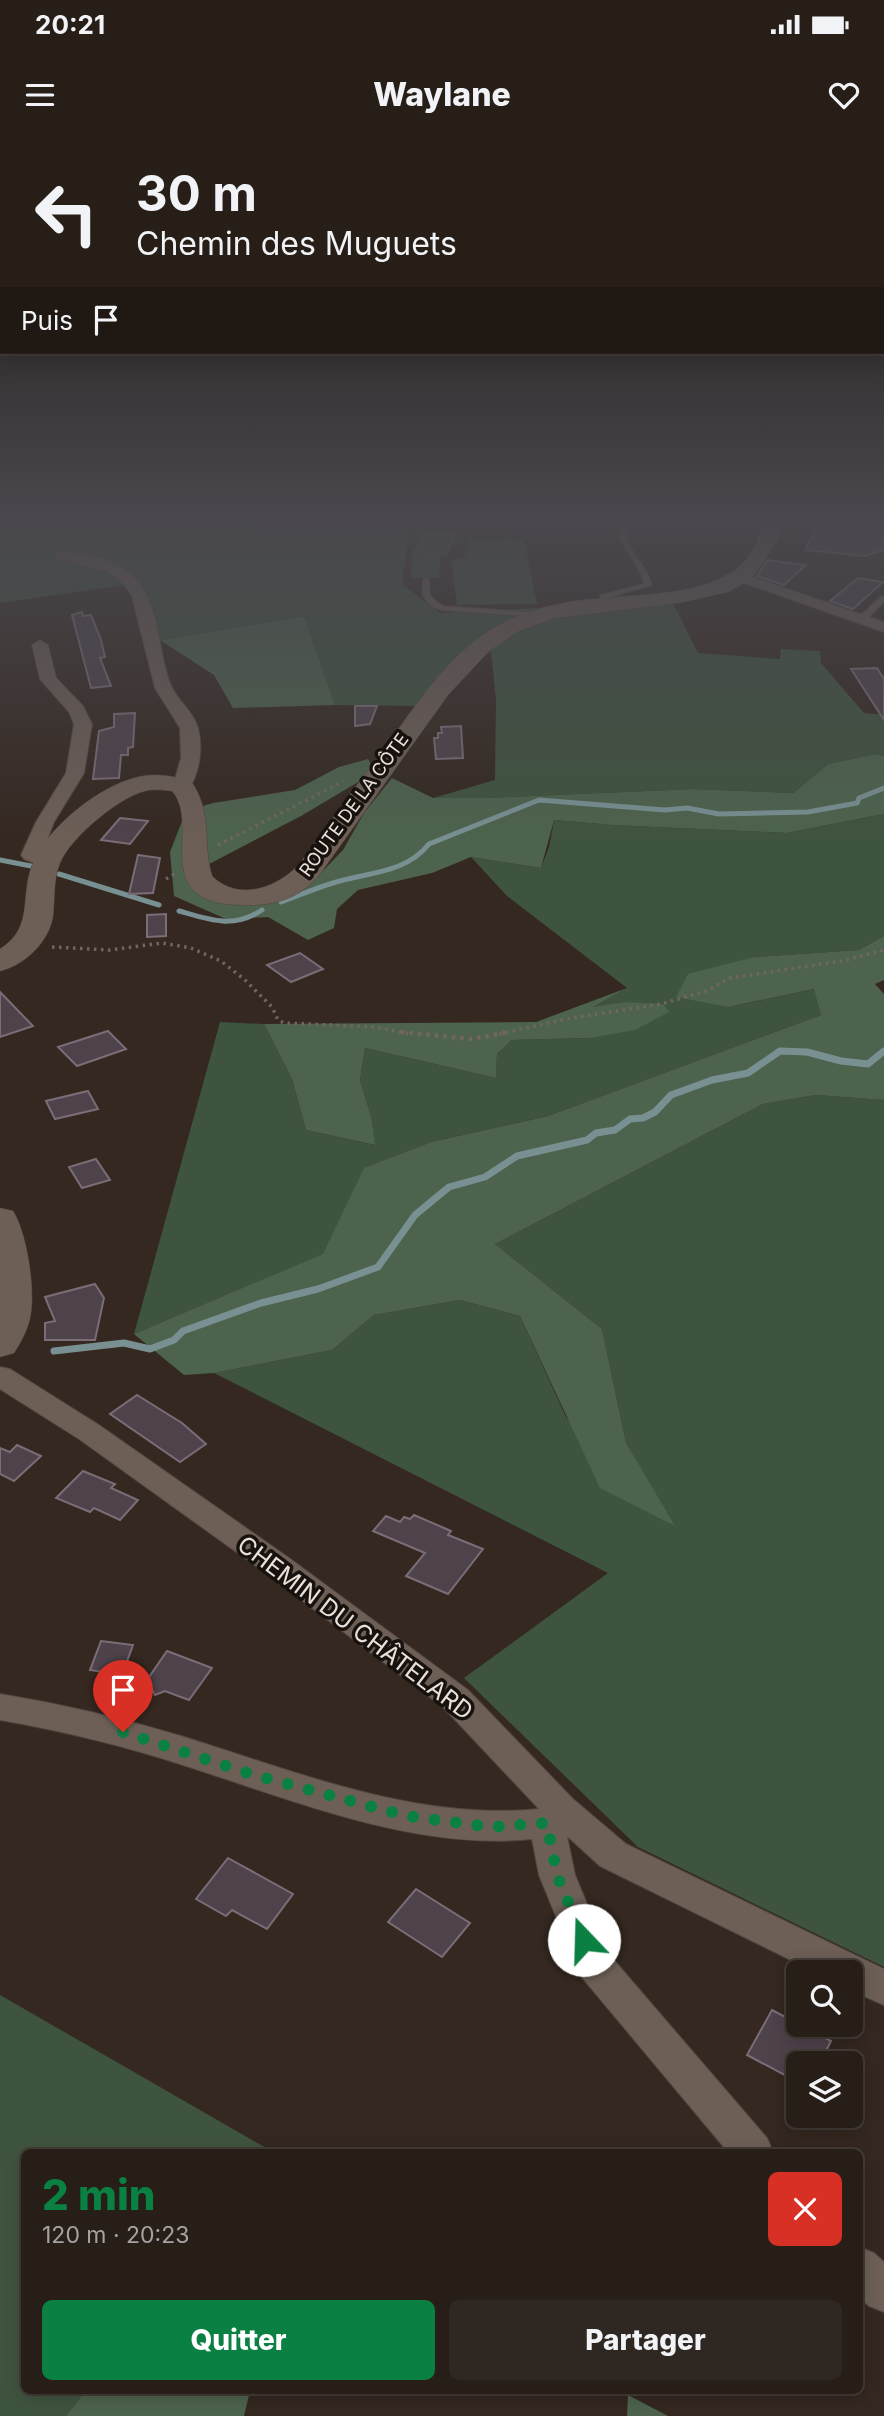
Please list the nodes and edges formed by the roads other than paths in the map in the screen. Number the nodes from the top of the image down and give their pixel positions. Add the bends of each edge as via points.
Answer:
1 (146, 628) edge
2 (507, 628) edge
3 (40, 645) dead end
4 (182, 786) junction
5 (47, 862) junction
6 (8, 957) edge
7 (0, 1219) edge
8 (0, 1344) edge
9 (0, 1376) edge
10 (0, 1707) edge
11 (554, 1816) junction
12 (884, 1988) edge
13 (750, 2149) edge
14 (863, 2272) edge
15 (884, 2291) edge

1 - 4 street via 164,691 188,727 190,760
2 - 4 street, ROUTE DE LA CÔTE via 473,653 433,700 290,888 260,896 219,892 200,881 189,793
3 - 5 street via 48,679 77,710 83,724 75,772 31,855
4 - 5 street via 152,783 126,790 70,832
5 - 6 street via 40,919 33,937
7 - 8 street via 15,1316
9 - 11 street, CHEMIN DU CHÂTELARD via 89,1432 456,1699
10 - 11 street via 44,1712 123,1732 254,1775 407,1816 490,1827
11 - 12 street, CHEMIN DU CHÂTELARD via 613,1855
11 - 13 street via 557,1875 593,1964
14 - 15 street

